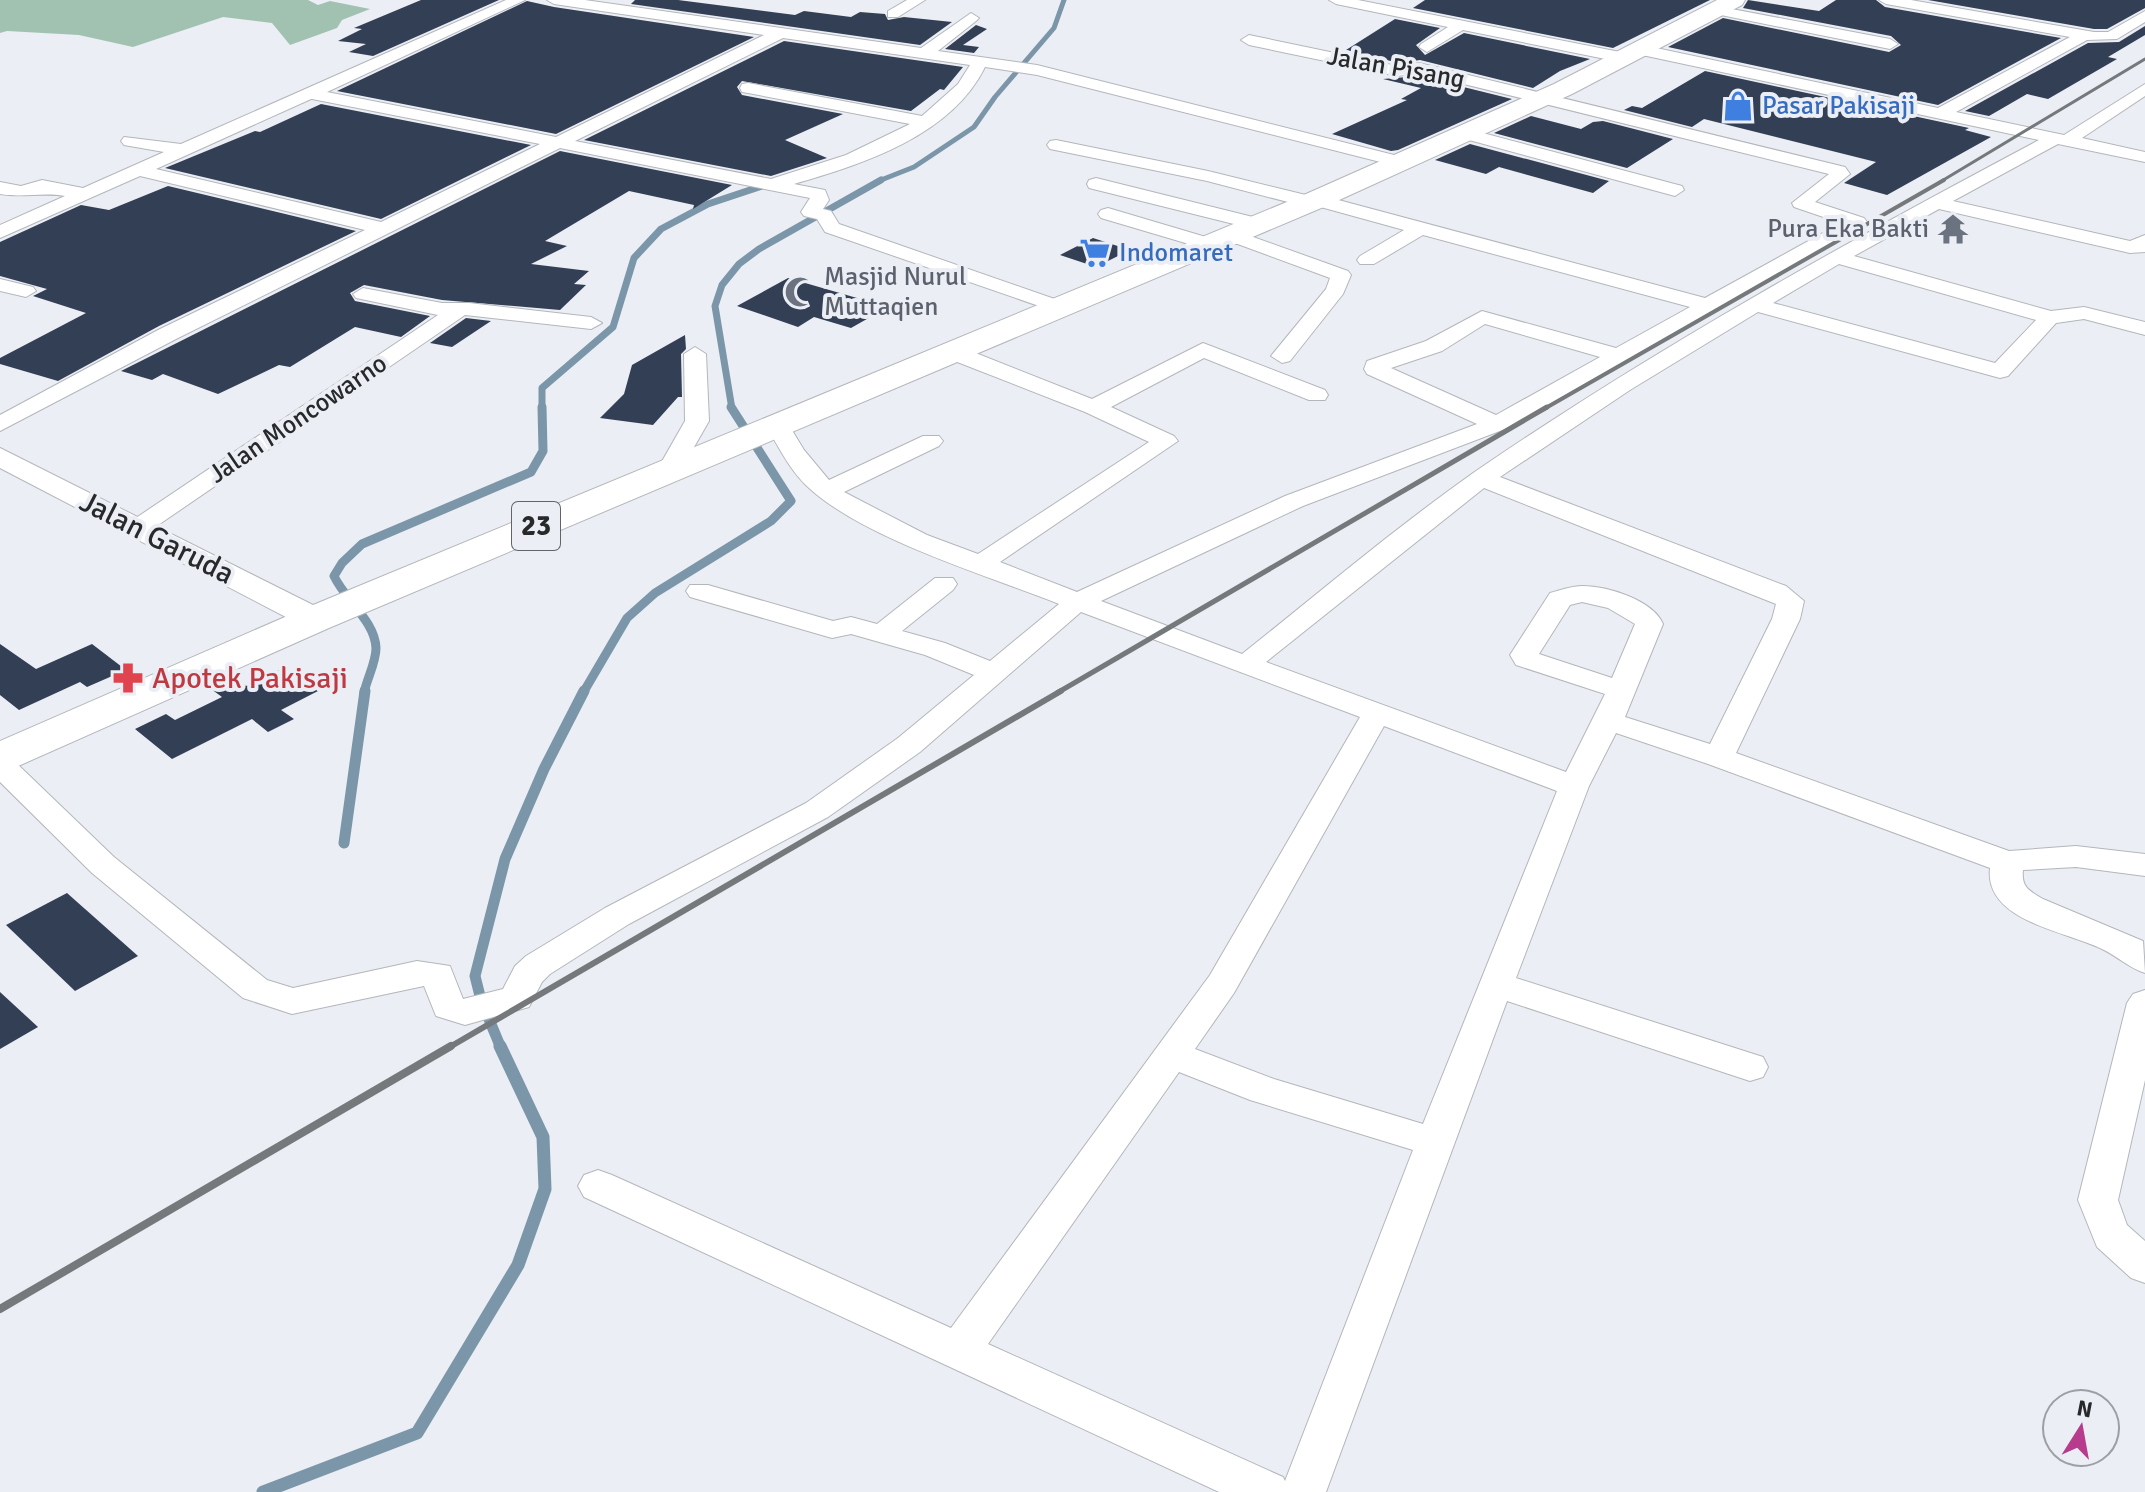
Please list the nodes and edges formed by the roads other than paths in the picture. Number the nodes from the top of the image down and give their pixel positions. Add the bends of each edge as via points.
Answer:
1 (518, 0) edge
2 (554, 0) edge
3 (675, 0) edge
4 (918, 0) edge
5 (1336, 0) edge
6 (1886, 0) edge
7 (1371, 3) edge
8 (1930, 4) edge
9 (1725, 5) edge
10 (641, 12) junction
11 (893, 14) dead end
12 (2145, 16) edge
13 (971, 18) dead end
14 (1461, 25) junction
15 (783, 32) junction
16 (2084, 36) junction
17 (1249, 40) dead end
18 (1890, 44) dead end
19 (1427, 47) dead end
20 (924, 54) junction
21 (1634, 54) junction
22 (981, 62) junction
23 (714, 68) junction
24 (748, 88) dead end
25 (2145, 89) edge
26 (312, 94) junction
27 (1542, 98) junction
28 (826, 103) junction
29 (1942, 113) junction
30 (925, 122) junction
31 (1464, 133) junction
32 (2062, 139) junction
33 (130, 141) dead end
34 (558, 145) junction
35 (1056, 145) dead end
36 (182, 150) junction
37 (2145, 157) edge
38 (1400, 162) junction
39 (138, 170) junction
40 (772, 183) junction
41 (1096, 184) dead end
42 (0, 188) edge
43 (1675, 190) dead end
44 (84, 194) junction
45 (1313, 201) junction
46 (1934, 202) junction
47 (1108, 214) dead end
48 (1258, 224) junction
49 (386, 229) junction
50 (1419, 229) junction
51 (0, 232) edge
52 (1220, 240) junction
53 (2145, 241) edge
54 (1835, 257) junction
55 (1367, 260) dead end
56 (0, 285) edge
57 (26, 291) dead end
58 (363, 294) dead end
59 (1754, 304) junction
60 (1706, 305) junction
61 (1062, 308) junction
62 (460, 309) junction
63 (2050, 317) junction
64 (591, 323) dead end
65 (2142, 325) edge
66 (955, 353) junction
67 (695, 354) dead end
68 (1282, 356) dead end
69 (1620, 356) junction
70 (1317, 395) dead end
71 (1093, 407) junction
72 (0, 424) edge
73 (1497, 424) junction
74 (770, 430) junction
75 (931, 441) dead end
76 (0, 457) edge
77 (669, 470) junction
78 (1482, 479) junction
79 (827, 491) junction
80 (136, 529) junction
81 (980, 564) junction
82 (944, 584) dead end
83 (699, 591) dead end
84 (1077, 602) junction
85 (339, 609) junction
86 (881, 634) junction
87 (1245, 665) junction
88 (994, 673) junction
89 (1621, 690) dead end
90 (1377, 713) junction
91 (1608, 721) junction
92 (0, 757) edge
93 (1719, 757) junction
94 (0, 765) edge
95 (1574, 786) junction
96 (2007, 862) junction
97 (2145, 865) edge
98 (2145, 961) edge
99 (1495, 984) junction
100 (2145, 1003) edge
101 (1171, 1054) junction
102 (1750, 1067) dead end
103 (1434, 1142) junction
104 (598, 1186) dead end
105 (2145, 1266) edge
106 (958, 1352) junction
107 (1267, 1492) edge
108 (1303, 1492) edge

1 - 26 street
2 - 10 street
3 - 10 street
4 - 11 street
5 - 7 street
6 - 8 street
7 - 14 street
8 - 16 street
9 - 18 street
9 - 21 highway, 23
10 - 15 street
12 - 16 street via 2112,36
13 - 20 street
14 - 19 street
14 - 21 street
15 - 20 street
15 - 23 street
16 - 29 street
17 - 27 street, Jalan Pisang via 1399,71 1419,68
20 - 22 street
21 - 27 highway, 23
21 - 29 street
22 - 30 street via 966,87
22 - 38 street via 1037,70
23 - 28 street via 843,93
23 - 34 street
24 - 28 street
25 - 32 street
26 - 34 street
26 - 36 street
27 - 31 highway, 23
27 - 60 street, Jalan Pisang via 1839,171 1801,203 1857,222
28 - 30 street
29 - 32 street
30 - 40 street via 880,147
31 - 38 highway, 23
31 - 43 street
32 - 37 street
32 - 46 street
33 - 36 street
34 - 40 street
34 - 49 street
35 - 45 street
36 - 39 street
38 - 45 highway, 23
39 - 44 street
39 - 49 street
40 - 61 street via 818,194 818,213 832,228
41 - 48 street
42 - 44 street via 22,192 42,186
44 - 51 street
45 - 48 highway, 23
45 - 50 street
46 - 53 street via 2130,247
46 - 54 street
47 - 52 street
48 - 52 highway, 23
49 - 72 street via 168,334
50 - 55 street
50 - 60 street
52 - 61 highway, 23
52 - 68 street via 1341,275 1336,290
54 - 59 street
54 - 63 street
56 - 57 street
58 - 62 street
59 - 63 street via 2000,371
59 - 78 street
60 - 69 street
61 - 66 highway, 23
62 - 64 street
62 - 80 street, Jalan Moncowarno
63 - 65 street via 2084,313
66 - 71 street
66 - 74 highway, 23
67 - 77 street via 697,421
69 - 73 street
69 - 73 street via 1482,317 1434,346 1375,366
70 - 71 street via 1203,350
71 - 81 street via 1166,441
73 - 84 street via 1294,501
74 - 77 highway, 23
74 - 79 street
75 - 79 street
76 - 80 street, Jalan Garuda
77 - 85 highway, 23
78 - 87 street
78 - 93 street via 1790,601
79 - 81 street via 860,514
80 - 85 street, Jalan Garuda
81 - 84 street
82 - 86 street
83 - 86 street via 823,628 848,625
84 - 87 street
84 - 88 street
85 - 92 highway, 23
86 - 88 street
87 - 90 street
88 - 94 street via 909,745 817,810 617,916 538,965 517,998 465,1012 448,1007 438,975 417,973 292,1001 255,989 103,865
89 - 91 street
90 - 95 street
90 - 101 street via 1222,984
91 - 93 street
91 - 95 street
93 - 96 street
95 - 99 street
96 - 97 street via 2066,854
96 - 98 street via 2005,883 2012,894 2137,952
99 - 102 street
99 - 103 street
100 - 105 street via 2098,1200 2111,1235
101 - 103 street via 1263,1090
101 - 106 street
103 - 108 street
104 - 106 street
106 - 107 street

